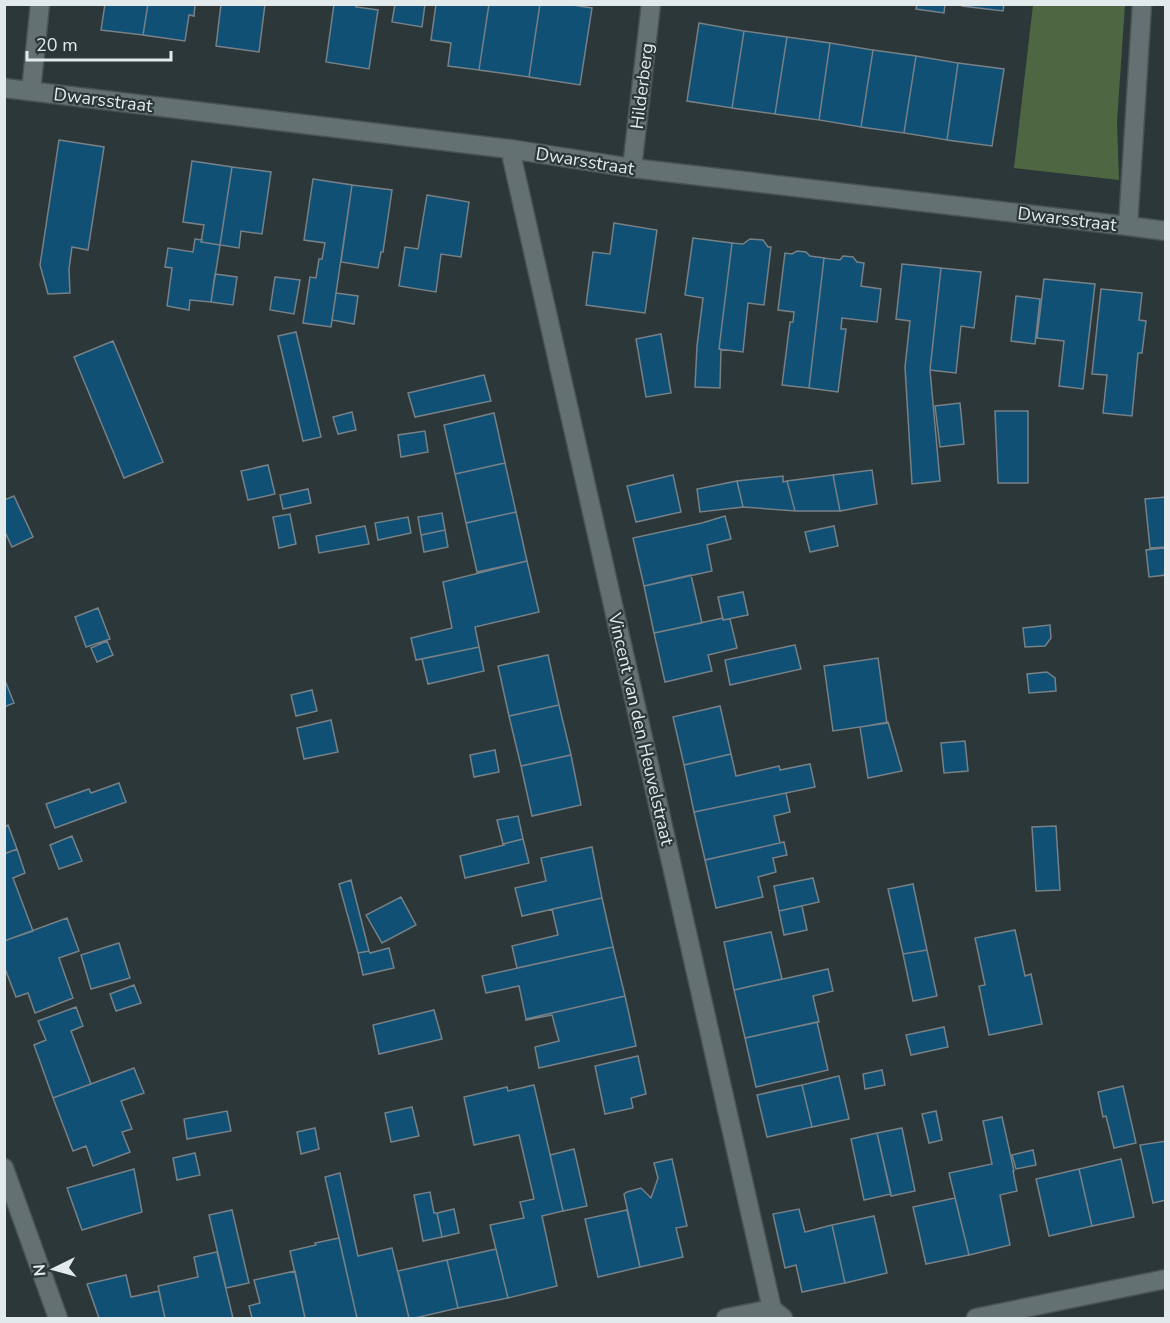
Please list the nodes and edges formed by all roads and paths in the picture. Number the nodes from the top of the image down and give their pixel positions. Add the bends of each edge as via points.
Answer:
1 (40, 4) edge
2 (651, 4) edge
3 (1142, 4) edge
4 (4, 88) edge
5 (31, 91) junction
6 (510, 149) junction
7 (632, 168) junction
8 (1128, 226) junction
9 (1166, 231) edge
10 (4, 1168) edge
11 (1166, 1279) edge
12 (777, 1314) edge
13 (58, 1318) edge
14 (726, 1318) edge
15 (976, 1318) edge

1 - 5 street
2 - 7 street, Hilderberg
3 - 8 street
4 - 5 street, Dwarsstraat
5 - 6 street, Dwarsstraat
6 - 7 street, Dwarsstraat
6 - 12 street, Vincent van den Heuvelstraat
7 - 8 street, Dwarsstraat
8 - 9 street, Dwarsstraat
10 - 13 street
11 - 15 street
12 - 14 street

